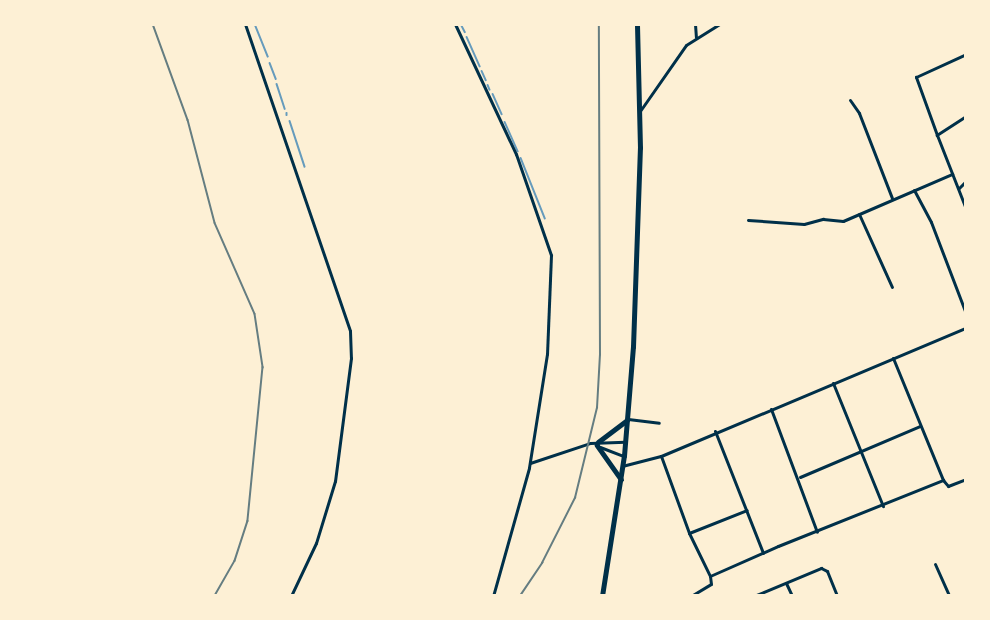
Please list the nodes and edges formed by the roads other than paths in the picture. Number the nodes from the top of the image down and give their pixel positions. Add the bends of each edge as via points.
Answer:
1 (245, 24) edge
2 (455, 24) edge
3 (637, 24) edge
4 (695, 24) edge
5 (720, 24) edge
6 (696, 37) junction
7 (966, 54) edge
8 (850, 100) dead end
9 (639, 112) junction
10 (966, 116) edge
11 (937, 135) junction
12 (952, 174) junction
13 (966, 181) edge
14 (958, 188) junction
15 (914, 190) junction
16 (892, 198) junction
17 (966, 209) edge
18 (859, 214) junction
19 (748, 220) dead end
20 (892, 287) dead end
21 (965, 311) edge
22 (966, 328) edge
23 (893, 358) junction
24 (833, 383) junction
25 (771, 409) junction
26 (628, 419) junction
27 (660, 423) dead end
28 (920, 426) junction
29 (715, 431) junction
30 (625, 442) junction
31 (596, 443) junction
32 (863, 453) junction
33 (624, 456) junction
34 (662, 456) junction
35 (530, 463) junction
36 (622, 466) junction
37 (800, 477) junction
38 (621, 479) junction
39 (966, 479) edge
40 (942, 480) junction
41 (884, 506) junction
42 (747, 510) junction
43 (817, 532) junction
44 (689, 533) junction
45 (763, 553) junction
46 (935, 564) dead end
47 (711, 576) junction
48 (786, 583) junction
49 (291, 596) edge
50 (493, 596) edge
51 (602, 596) edge
52 (691, 596) edge
53 (754, 596) edge
54 (792, 596) edge
55 (837, 596) edge
56 (949, 596) edge

1 - 49 street via 350,331 351,358 335,481 316,543
2 - 35 street via 516,154 551,255 547,354
3 - 9 main road
4 - 6 street
5 - 6 street
6 - 9 street via 671,62
7 - 11 street via 916,77
8 - 16 street
9 - 26 main road via 637,277
10 - 11 street
11 - 12 street
12 - 14 street
12 - 15 street
13 - 14 street
14 - 17 street
15 - 16 street
15 - 21 street via 931,222
16 - 18 street
18 - 19 street via 843,221 823,219 804,225
18 - 20 street
22 - 23 street
23 - 24 street
23 - 28 street
24 - 25 street
24 - 32 street
25 - 29 street
25 - 37 street
26 - 27 street
26 - 30 main road
26 - 31 main road
28 - 32 street
28 - 40 street
29 - 34 street
29 - 42 street
30 - 31 street
30 - 33 main road
31 - 33 street
31 - 35 street
31 - 38 main road
32 - 37 street
32 - 41 street
33 - 36 main road
34 - 36 street
34 - 44 street
35 - 50 street
36 - 38 main road
37 - 43 street
38 - 51 main road
39 - 40 street via 948,486
40 - 41 street
41 - 43 street
42 - 44 street
42 - 45 street
43 - 45 street
44 - 47 street
45 - 47 street
46 - 56 street
47 - 52 street via 711,584
48 - 53 street
48 - 54 street
48 - 55 street via 821,568 827,571

